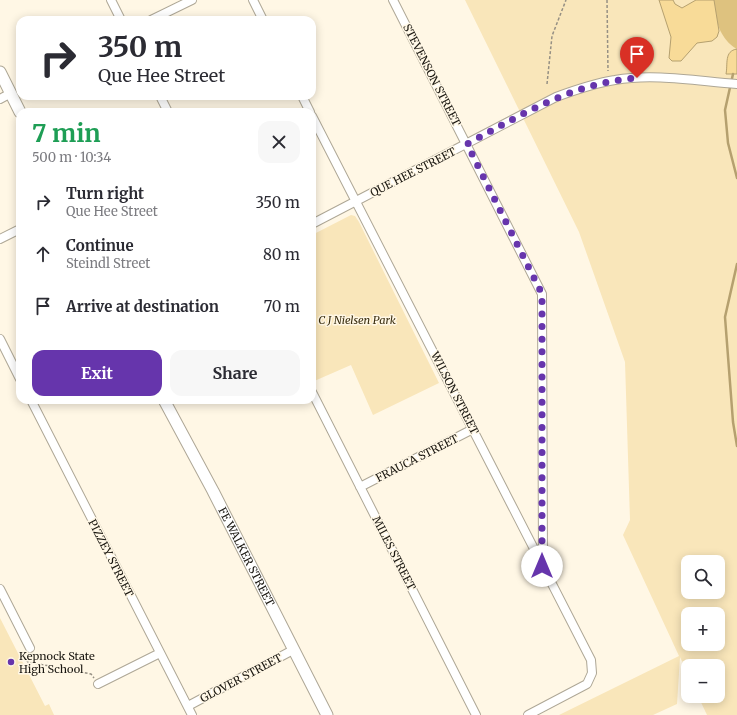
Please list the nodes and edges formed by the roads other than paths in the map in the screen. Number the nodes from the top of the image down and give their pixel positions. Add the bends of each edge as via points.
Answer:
1 (111, 0) edge
2 (192, 0) edge
3 (253, 0) edge
4 (394, 0) edge
5 (119, 16) edge
6 (159, 16) edge
7 (261, 16) edge
8 (0, 72) edge
9 (737, 84) edge
10 (11, 93) junction
11 (0, 99) edge
12 (18, 108) edge
13 (316, 124) edge
14 (467, 144) junction
15 (356, 201) junction
16 (316, 222) edge
17 (16, 231) edge
18 (0, 239) edge
19 (0, 339) edge
20 (16, 371) edge
21 (316, 400) edge
22 (33, 404) edge
23 (166, 404) edge
24 (473, 429) junction
25 (360, 487) junction
26 (542, 566) junction
27 (0, 589) edge
28 (30, 648) road end
29 (294, 650) junction
30 (160, 653) junction
31 (98, 684) road end
32 (188, 706) junction
33 (192, 715) edge
34 (327, 715) edge
35 (476, 715) edge
36 (528, 715) edge

1 - 5 street
2 - 6 street
3 - 7 street
4 - 14 street, STEVENSON STREET
8 - 10 main road
9 - 14 street, QUE HEE STREET via 648,77 615,80 556,97
10 - 11 street
10 - 12 main road
13 - 15 street, WILSON STREET
14 - 15 street, QUE HEE STREET
14 - 26 street, STEVENSON STREET via 542,294
15 - 16 street, QUE HEE STREET
15 - 24 street, WILSON STREET
17 - 18 street
19 - 20 street
21 - 25 street, MILES STREET
22 - 30 street, PIZZEY STREET
23 - 29 main road, FE WALKER STREET
24 - 25 street, FRAUCA STREET
24 - 26 street, WILSON STREET
25 - 35 street, MILES STREET
26 - 36 street, WILSON STREET via 591,660 592,673 583,687
27 - 28 street
29 - 32 street, GLOVER STREET
29 - 34 main road, FE WALKER STREET
30 - 31 street
30 - 32 street, PIZZEY STREET
32 - 33 street, PIZZEY STREET

